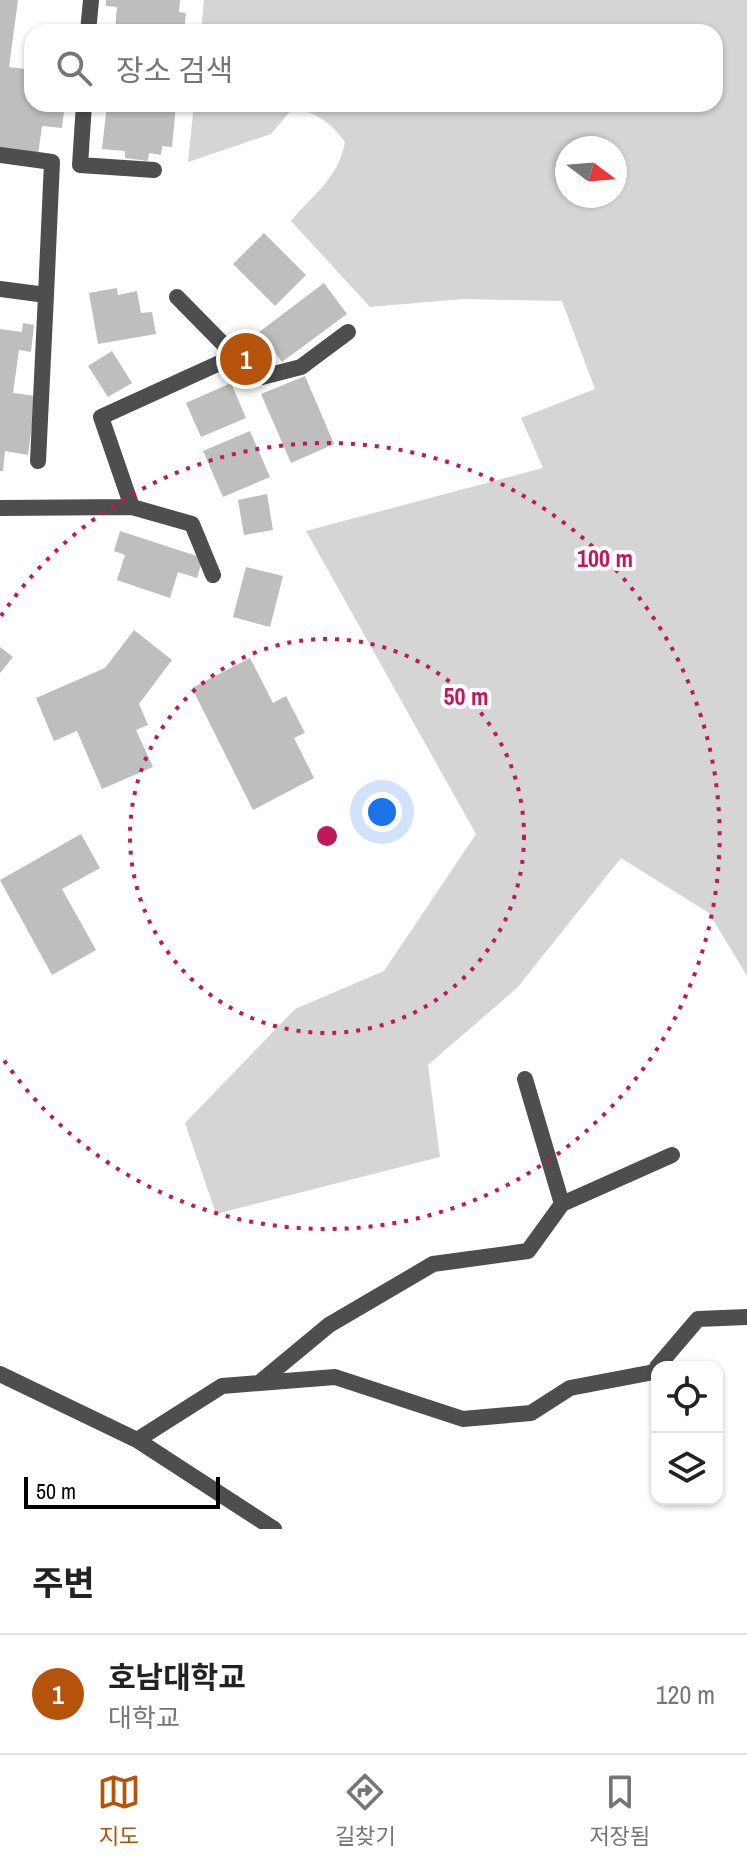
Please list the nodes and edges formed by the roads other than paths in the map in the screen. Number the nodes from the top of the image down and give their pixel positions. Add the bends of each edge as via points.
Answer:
1 (91, 0) edge
2 (89, 24) edge
3 (83, 112) edge
4 (0, 155) edge
5 (52, 162) junction
6 (80, 165) junction
7 (154, 170) dead end
8 (0, 289) edge
9 (46, 295) junction
10 (177, 297) dead end
11 (348, 332) dead end
12 (235, 356) junction
13 (38, 461) dead end
14 (132, 507) junction
15 (0, 508) edge
16 (213, 575) dead end
17 (525, 1079) dead end
18 (672, 1155) dead end
19 (562, 1204) junction
20 (747, 1317) edge
21 (662, 1361) edge
22 (651, 1373) edge
23 (0, 1374) edge
24 (259, 1383) junction
25 (137, 1440) junction
26 (274, 1529) edge

1 - 2 street
3 - 6 street
4 - 5 street
5 - 6 street
5 - 9 street
6 - 7 street
8 - 9 street
9 - 13 street
10 - 12 street
11 - 12 street via 301,367 262,377
12 - 14 street via 101,417
14 - 15 street
14 - 16 street via 192,524
17 - 19 street
18 - 19 street
19 - 24 street via 528,1251 433,1264 329,1325
20 - 21 street via 698,1319
22 - 24 street via 570,1388 531,1413 463,1419 335,1377
23 - 25 street
24 - 25 street via 222,1386
25 - 26 street

